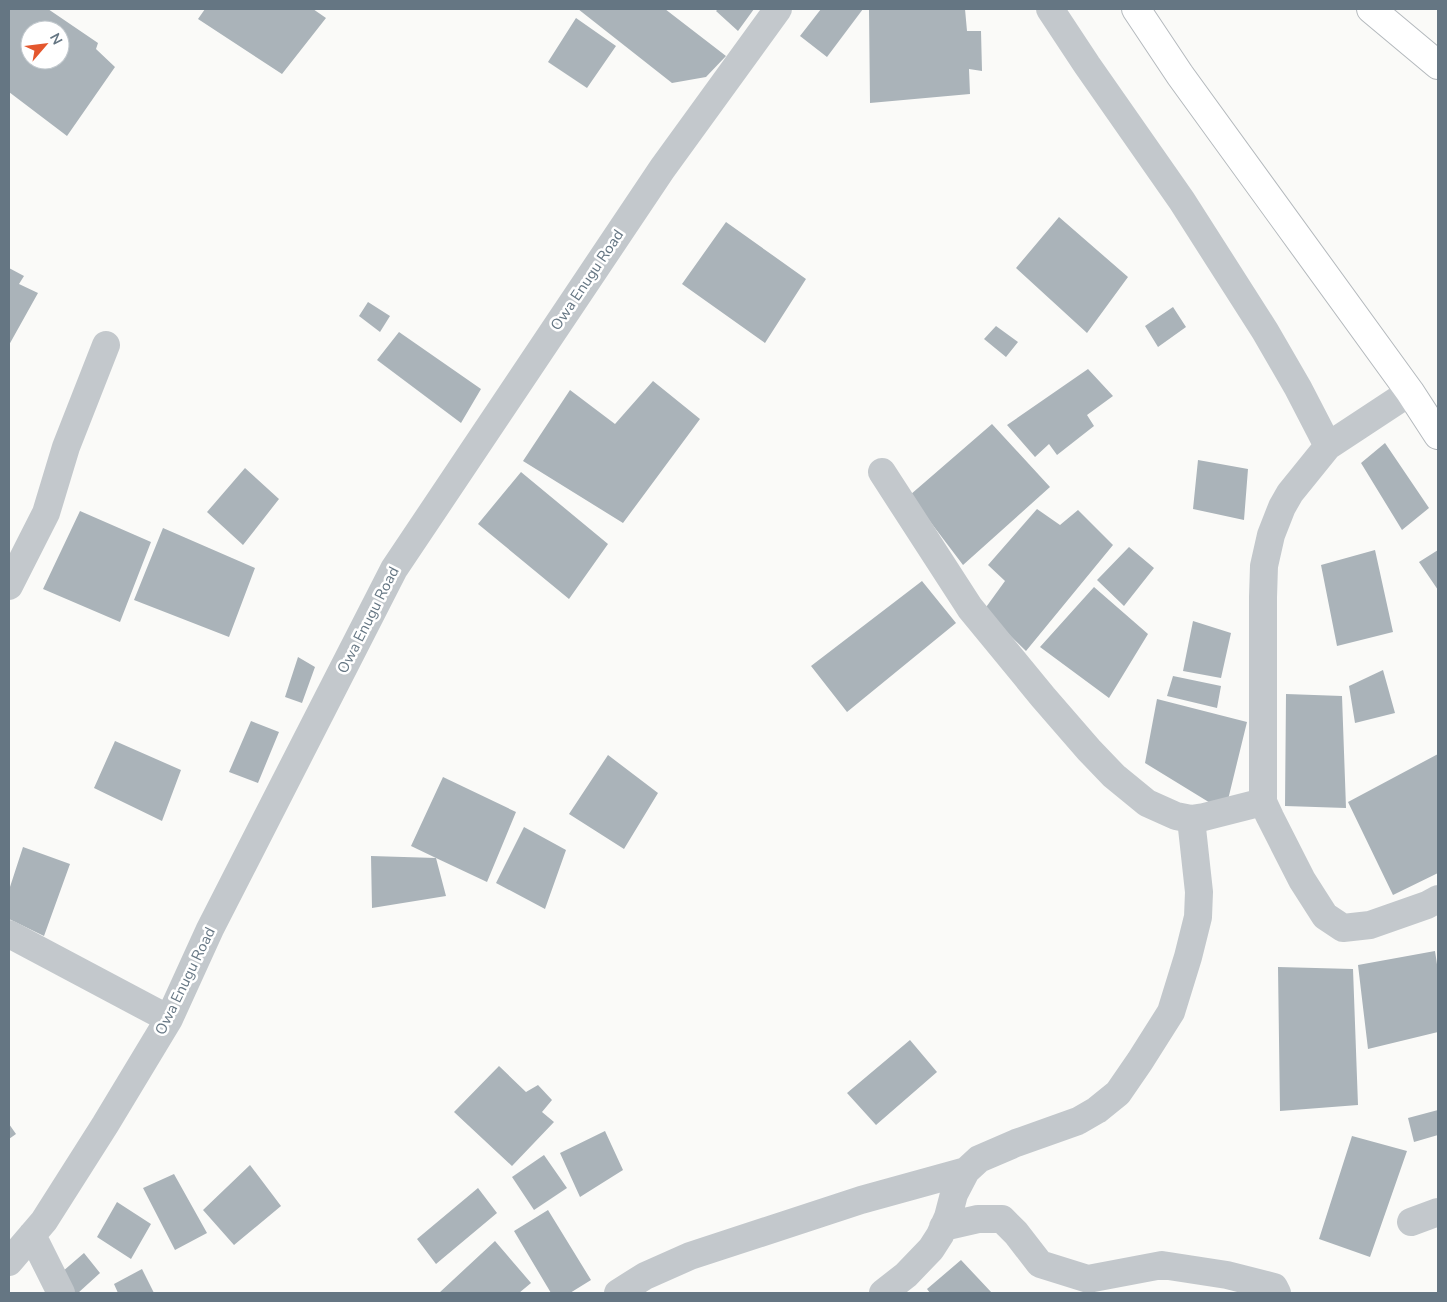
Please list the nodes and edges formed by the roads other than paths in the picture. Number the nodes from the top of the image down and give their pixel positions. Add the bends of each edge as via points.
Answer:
1 (778, 9) edge
2 (1050, 9) edge
3 (1136, 9) edge
4 (1371, 9) edge
5 (1438, 65) edge
6 (106, 345) dead end
7 (1410, 392) junction
8 (1438, 434) edge
9 (1328, 446) junction
10 (882, 472) dead end
11 (9, 586) edge
12 (1263, 802) junction
13 (1191, 819) junction
14 (1438, 899) edge
15 (9, 934) edge
16 (169, 1019) junction
17 (966, 1171) junction
18 (1438, 1212) edge
19 (1412, 1222) dead end
20 (944, 1227) junction
21 (32, 1235) junction
22 (9, 1262) edge
23 (61, 1293) edge
24 (618, 1293) edge
25 (883, 1293) edge
26 (1277, 1293) edge

1 - 16 street, Owa Enugu Road via 662,169 394,569 210,929
2 - 9 street via 1182,200 1260,323
3 - 7 highway via 1180,75
4 - 5 highway
6 - 11 street via 66,447 46,513
7 - 8 highway
7 - 9 street
9 - 12 street via 1290,493 1271,535 1264,566
10 - 13 street via 970,608 1089,750 1147,804
12 - 13 street
12 - 14 street via 1302,880 1325,916 1343,928 1370,925
13 - 17 street via 1199,892 1198,917 1171,1012 1140,1061 1118,1093 1097,1110 1078,1121 979,1159
15 - 16 street
16 - 21 street, Owa Enugu Road via 79,1166
17 - 20 street via 954,1194
17 - 24 street via 860,1200 690,1256 645,1276
18 - 19 street
20 - 25 street via 932,1249
20 - 26 street via 978,1219 1002,1219 1040,1264 1088,1279 1162,1264 1227,1275 1274,1287
21 - 22 street, Owa Enugu Road
21 - 23 street

